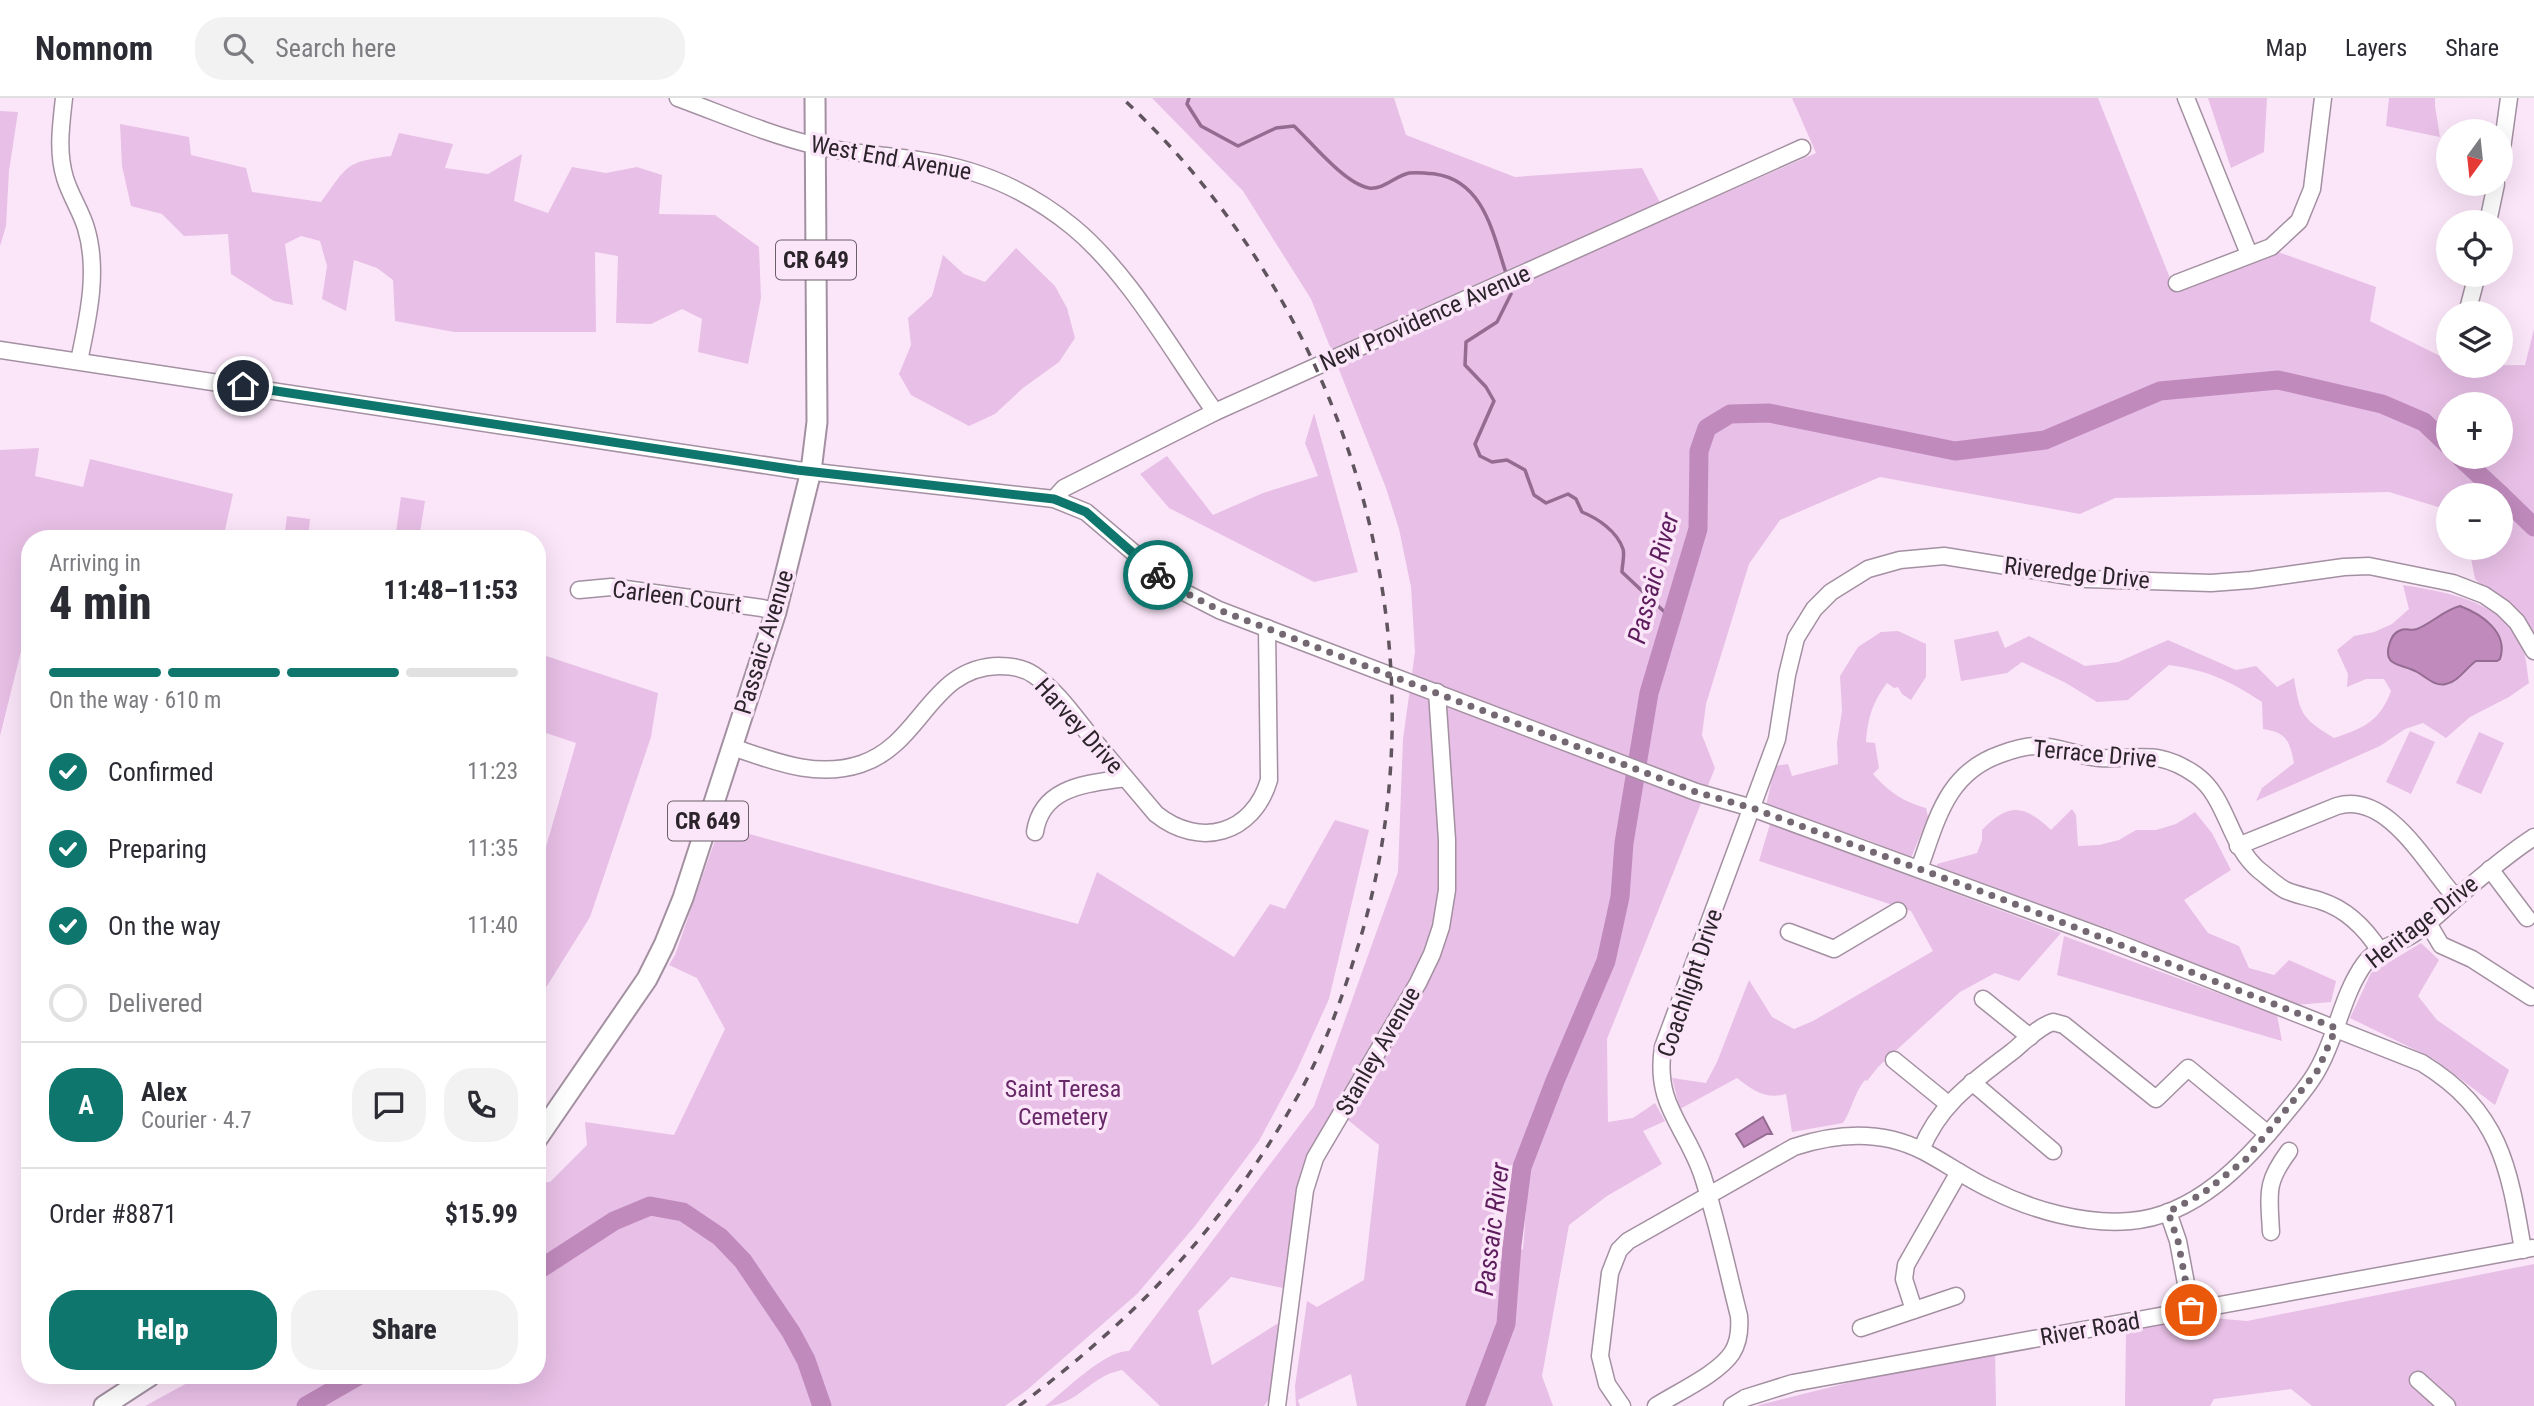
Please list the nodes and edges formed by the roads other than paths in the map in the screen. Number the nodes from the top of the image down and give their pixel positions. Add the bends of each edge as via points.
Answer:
1 (65, 98) edge
2 (678, 98) edge
3 (815, 98) edge
4 (2186, 98) edge
5 (2323, 98) edge
6 (2509, 98) edge
7 (2506, 119) edge
8 (814, 145) junction
9 (1802, 148) dead end
10 (2249, 254) junction
11 (2176, 283) dead end
12 (0, 349) edge
13 (79, 361) junction
14 (1214, 412) junction
15 (811, 471) junction
16 (1054, 499) junction
17 (579, 590) dead end
18 (776, 612) junction
19 (1266, 628) junction
20 (2534, 651) edge
21 (1437, 692) junction
22 (732, 747) junction
23 (1125, 778) junction
24 (1752, 808) junction
25 (1035, 832) dead end
26 (2534, 836) edge
27 (2238, 846) junction
28 (1919, 869) junction
29 (2490, 869) junction
30 (2456, 898) junction
31 (1898, 911) dead end
32 (2527, 918) dead end
33 (2428, 923) junction
34 (1789, 932) dead end
35 (2379, 951) junction
36 (2531, 997) dead end
37 (1983, 999) dead end
38 (2336, 1028) junction
39 (2030, 1037) junction
40 (1894, 1060) dead end
41 (1972, 1083) junction
42 (1948, 1104) junction
43 (546, 1126) edge
44 (2268, 1134) junction
45 (1921, 1150) junction
46 (2053, 1151) dead end
47 (2289, 1151) dead end
48 (1959, 1172) junction
49 (1708, 1195) junction
50 (2168, 1212) junction
51 (2271, 1232) dead end
52 (2529, 1249) edge
53 (1956, 1296) dead end
54 (1914, 1310) junction
55 (2191, 1310) junction
56 (1861, 1328) dead end
57 (2418, 1380) dead end
58 (138, 1384) edge
59 (104, 1406) edge
60 (1277, 1406) edge
61 (1622, 1406) edge
62 (1656, 1406) edge
63 (1732, 1406) edge
64 (2447, 1406) edge

1 - 13 street via 59,134 63,168 86,228 92,275
2 - 8 street, West End Avenue
3 - 8 main road, Passaic Avenue / CR 649
4 - 10 street
5 - 10 street via 2306,208 2291,232 2271,247
6 - 7 street
8 - 14 street, West End Avenue via 958,167 1047,207 1121,277
8 - 15 main road, Passaic Avenue / CR 649 via 818,396
9 - 14 street, New Providence Avenue
10 - 11 street
12 - 13 street
13 - 15 street
14 - 16 street, New Providence Avenue via 1064,488
15 - 16 street
15 - 18 main road, Passaic Avenue / CR 649
16 - 19 street via 1086,512 1174,587
17 - 18 street, Carleen Court via 611,587
18 - 22 main road, Passaic Avenue / CR 649
19 - 21 street
19 - 23 street, Harvey Drive via 1269,780 1263,797 1245,819 1207,834 1186,832 1157,814
20 - 24 street, Riveredge Drive via 2517,622 2484,595 2453,583 2369,566 2251,580 2177,583 2087,579 1961,558 1900,560 1856,575 1831,592 1804,624 1792,651 1777,739
21 - 24 street via 1696,792
21 - 60 street, Stanley Avenue via 1447,840 1441,927 1418,983 1315,1158 1305,1190
22 - 23 street, Harvey Drive via 808,770 859,765 897,744 958,677 1008,666 1025,670 1055,693
22 - 43 main road, Passaic Avenue / CR 649 via 683,898 656,962
23 - 25 street via 1058,795 1041,809
24 - 28 street
24 - 49 street, Coachlight Drive via 1661,1059 1666,1101 1699,1166
26 - 29 street, Heritage Drive
27 - 28 street, Terrace Drive via 2211,791 2196,775 2173,763 2147,756 2087,757 2037,746 1993,756 1956,783
27 - 30 street via 2337,806 2365,805 2397,827
27 - 35 street, Terrace Drive via 2288,891 2340,910 2361,926
28 - 38 street
29 - 30 street, Heritage Drive
29 - 32 street
30 - 33 street, Heritage Drive
31 - 34 street via 1834,949
33 - 35 street, Heritage Drive
33 - 36 street via 2441,945
35 - 38 street, Heritage Drive via 2360,972
37 - 39 street
38 - 44 street, Heritage Drive via 2318,1070
38 - 52 street via 2422,1063 2477,1111 2505,1161
39 - 41 street
39 - 44 street via 2053,1022 2064,1025 2156,1099 2188,1068
40 - 42 street
41 - 42 street
41 - 46 street
42 - 45 street
44 - 50 street, Heritage Drive via 2225,1177
45 - 48 street, Heritage Drive
45 - 49 street, Heritage Drive via 1865,1135 1821,1139 1794,1147
47 - 51 street via 2269,1187
48 - 50 street, Heritage Drive via 2012,1199 2074,1216 2130,1221
48 - 54 street via 1906,1265 1904,1279
49 - 61 street, Heritage Drive via 1628,1241 1615,1257 1601,1364 1607,1384
49 - 62 street, Coachlight Drive via 1739,1316 1739,1334 1725,1362
50 - 55 street
52 - 55 street, River Road
53 - 54 street
54 - 56 street
55 - 63 street, River Road via 1793,1383
57 - 64 street
58 - 59 main road

